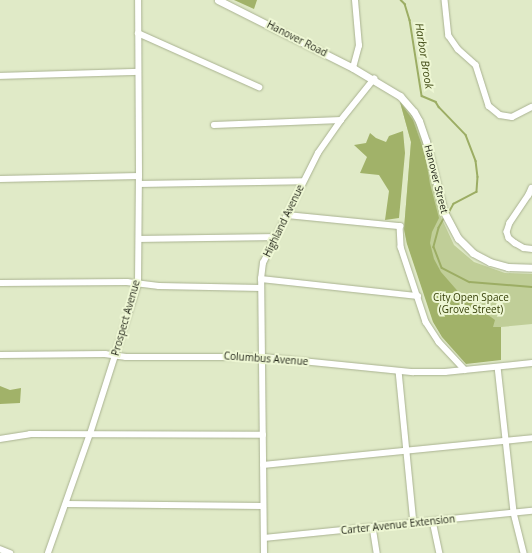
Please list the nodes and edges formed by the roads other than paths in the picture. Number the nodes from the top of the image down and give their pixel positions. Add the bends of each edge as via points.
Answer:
1 (138, 0) edge
2 (218, 0) edge
3 (355, 0) edge
4 (445, 0) edge
5 (138, 33) junction
6 (353, 68) junction
7 (138, 72) junction
8 (0, 76) edge
9 (374, 80) junction
10 (259, 87) dead end
11 (532, 107) edge
12 (341, 120) junction
13 (214, 125) dead end
14 (139, 176) junction
15 (0, 179) edge
16 (303, 182) junction
17 (139, 184) junction
18 (532, 188) edge
19 (531, 196) edge
20 (287, 215) junction
21 (275, 237) junction
22 (139, 239) junction
23 (532, 249) edge
24 (532, 268) edge
25 (261, 279) junction
26 (0, 283) edge
27 (138, 284) junction
28 (261, 288) junction
29 (418, 296) junction
30 (0, 355) edge
31 (115, 355) junction
32 (262, 357) junction
33 (532, 364) edge
34 (498, 367) junction
35 (464, 370) junction
36 (399, 371) junction
37 (90, 434) junction
38 (263, 435) junction
39 (532, 438) edge
40 (0, 439) edge
41 (506, 440) junction
42 (406, 450) junction
43 (263, 465) junction
44 (66, 504) junction
45 (263, 506) junction
46 (532, 512) edge
47 (514, 514) junction
48 (434, 521) junction
49 (414, 523) junction
50 (373, 528) junction
51 (264, 538) junction
52 (0, 549) edge
53 (10, 553) edge
54 (48, 553) edge
55 (264, 553) edge
56 (378, 553) edge
57 (440, 553) edge
58 (524, 553) edge

1 - 5 street, Prospect Avenue
2 - 6 main road, Hanover Road
3 - 6 street via 359,46
4 - 11 street via 449,36 479,71 489,106 500,115 512,117
5 - 7 street, Prospect Avenue
5 - 10 street
6 - 9 main road, Hanover Road
7 - 8 street
7 - 14 street, Prospect Avenue
9 - 12 street, Highland Avenue
9 - 24 main road, Hanover Street via 400,96 420,121 440,199 452,230 465,246 485,260 504,266
12 - 13 street
12 - 16 street, Highland Avenue via 325,142
14 - 15 street
14 - 17 street, Prospect Avenue
16 - 17 street
16 - 20 street, Highland Avenue
17 - 22 street, Prospect Avenue
18 - 19 street
19 - 23 street via 510,223 507,232 515,243
20 - 21 street, Highland Avenue
20 - 29 street via 400,226 401,247
21 - 22 street
21 - 25 street, Highland Avenue via 263,263
22 - 27 street, Prospect Avenue
25 - 28 street, Highland Avenue
25 - 29 street
26 - 27 street
27 - 28 street
27 - 31 street, Prospect Avenue
28 - 32 street, Highland Avenue
29 - 35 street via 432,332
30 - 31 street, Columbus Avenue
31 - 32 street, Columbus Avenue
31 - 37 street, Prospect Avenue
32 - 36 street, Columbus Avenue
32 - 38 street, Highland Avenue
33 - 34 street, Columbus Avenue
34 - 35 street, Columbus Avenue
34 - 41 street
35 - 36 street, Columbus Avenue
36 - 42 street
37 - 38 street
37 - 40 street via 30,434
37 - 44 street, Prospect Avenue
38 - 43 street, Highland Avenue
39 - 41 street
41 - 42 street
41 - 47 street
42 - 43 street
42 - 49 street
43 - 45 street, Highland Avenue
44 - 45 street
44 - 54 street, Prospect Avenue
45 - 51 street, Highland Avenue
46 - 47 street, Carter Avenue Extension
47 - 48 street, Carter Avenue Extension
47 - 58 street
48 - 49 street, Carter Avenue Extension
48 - 57 street
49 - 50 street, Carter Avenue Extension
50 - 51 street, Carter Avenue Extension
50 - 56 street
51 - 55 street, Highland Avenue
52 - 53 street

